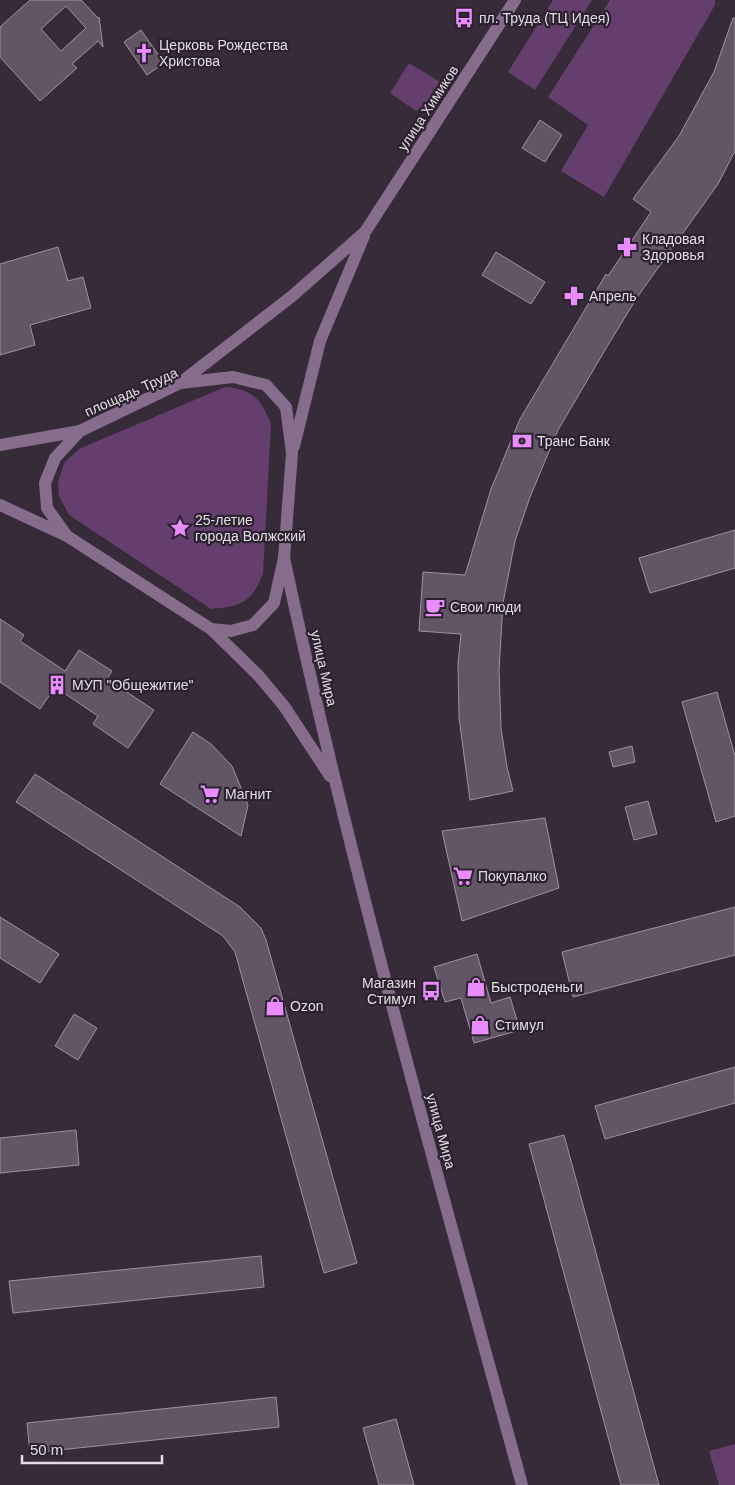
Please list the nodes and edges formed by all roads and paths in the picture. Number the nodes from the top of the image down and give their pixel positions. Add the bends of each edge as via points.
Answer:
1 (514, 0) edge
2 (365, 232) junction
3 (180, 384) junction
4 (80, 431) junction
5 (0, 445) edge
6 (292, 453) junction
7 (0, 504) edge
8 (67, 536) junction
9 (284, 558) junction
10 (211, 629) junction
11 (336, 784) junction
12 (522, 1485) edge

1 - 2 street, улица Химиков
2 - 3 street, улица Химиков via 292,297
2 - 6 street, улица Химиков via 320,341
3 - 4 street, площадь Труда
3 - 6 street, площадь Труда via 233,377 266,385 286,407
4 - 5 street
4 - 8 street, площадь Труда via 55,458 45,483 47,508
6 - 9 street, площадь Труда
7 - 8 street
8 - 10 street, площадь Труда
9 - 10 street, площадь Труда via 274,603 253,625 231,631
9 - 11 street, улица Мира
10 - 11 street, улица Мира via 284,706
11 - 12 street, улица Мира via 390,1001

